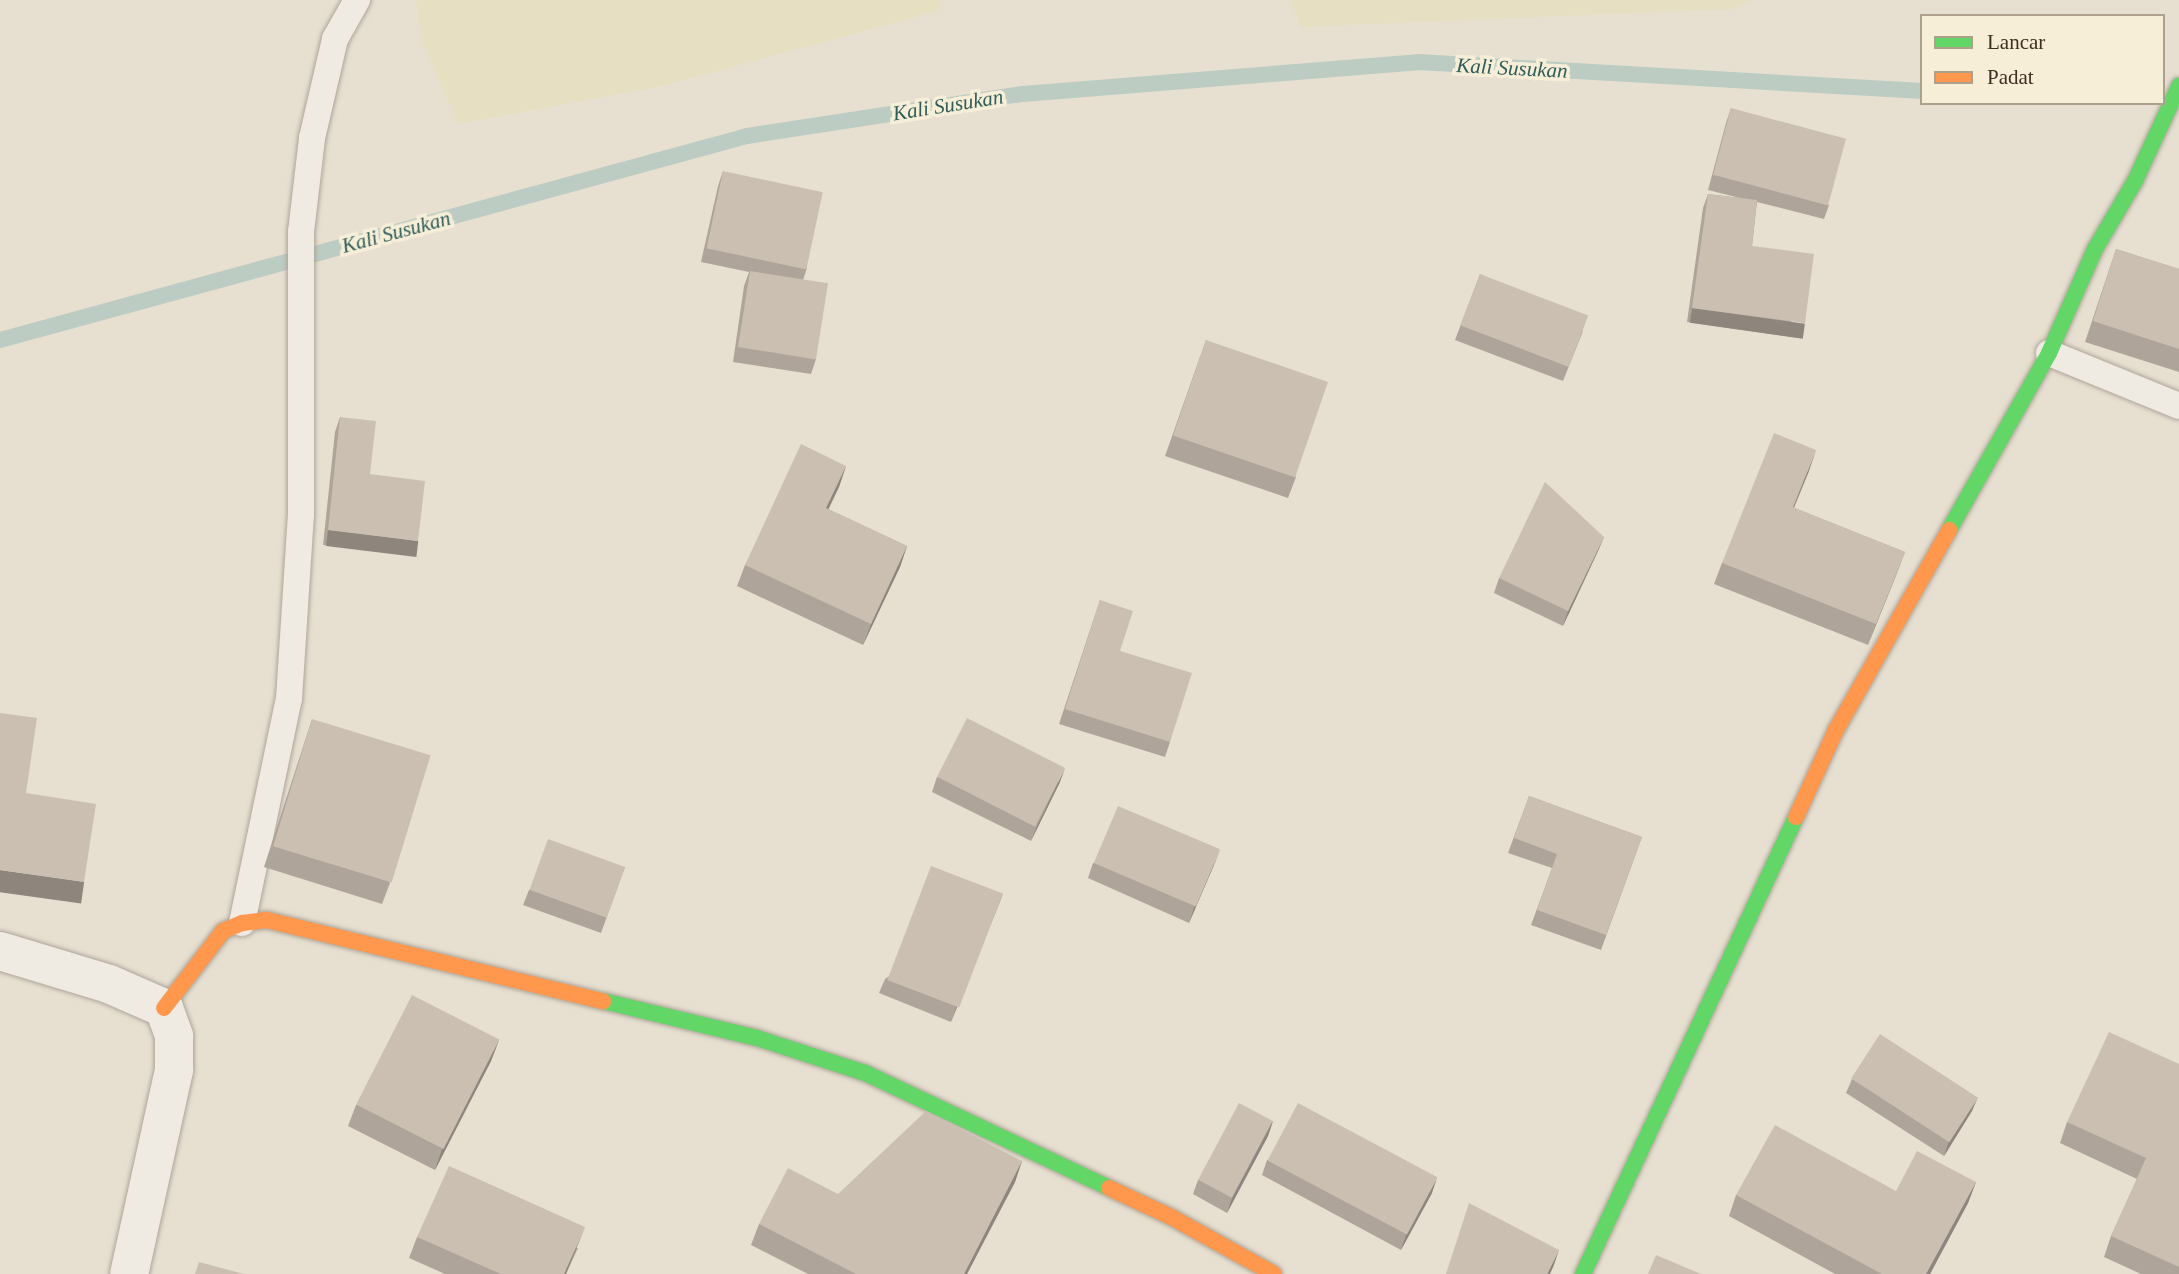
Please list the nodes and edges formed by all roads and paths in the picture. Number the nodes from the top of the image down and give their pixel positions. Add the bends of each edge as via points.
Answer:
1 (357, 0) edge
2 (2179, 86) edge
3 (2049, 353) junction
4 (2179, 406) edge
5 (242, 923) junction
6 (0, 951) edge
7 (164, 1008) junction
8 (129, 1274) edge
9 (1274, 1274) edge
10 (1583, 1274) edge

1 - 5 lane via 335,39 312,138 301,232 301,515 289,699
2 - 3 street via 2135,181 2095,248
3 - 4 lane
3 - 10 street via 1836,730
5 - 7 street via 223,931
5 - 9 street via 267,920 717,1028 865,1073 1173,1217
6 - 7 street via 109,984
7 - 8 street via 174,1036 174,1070

